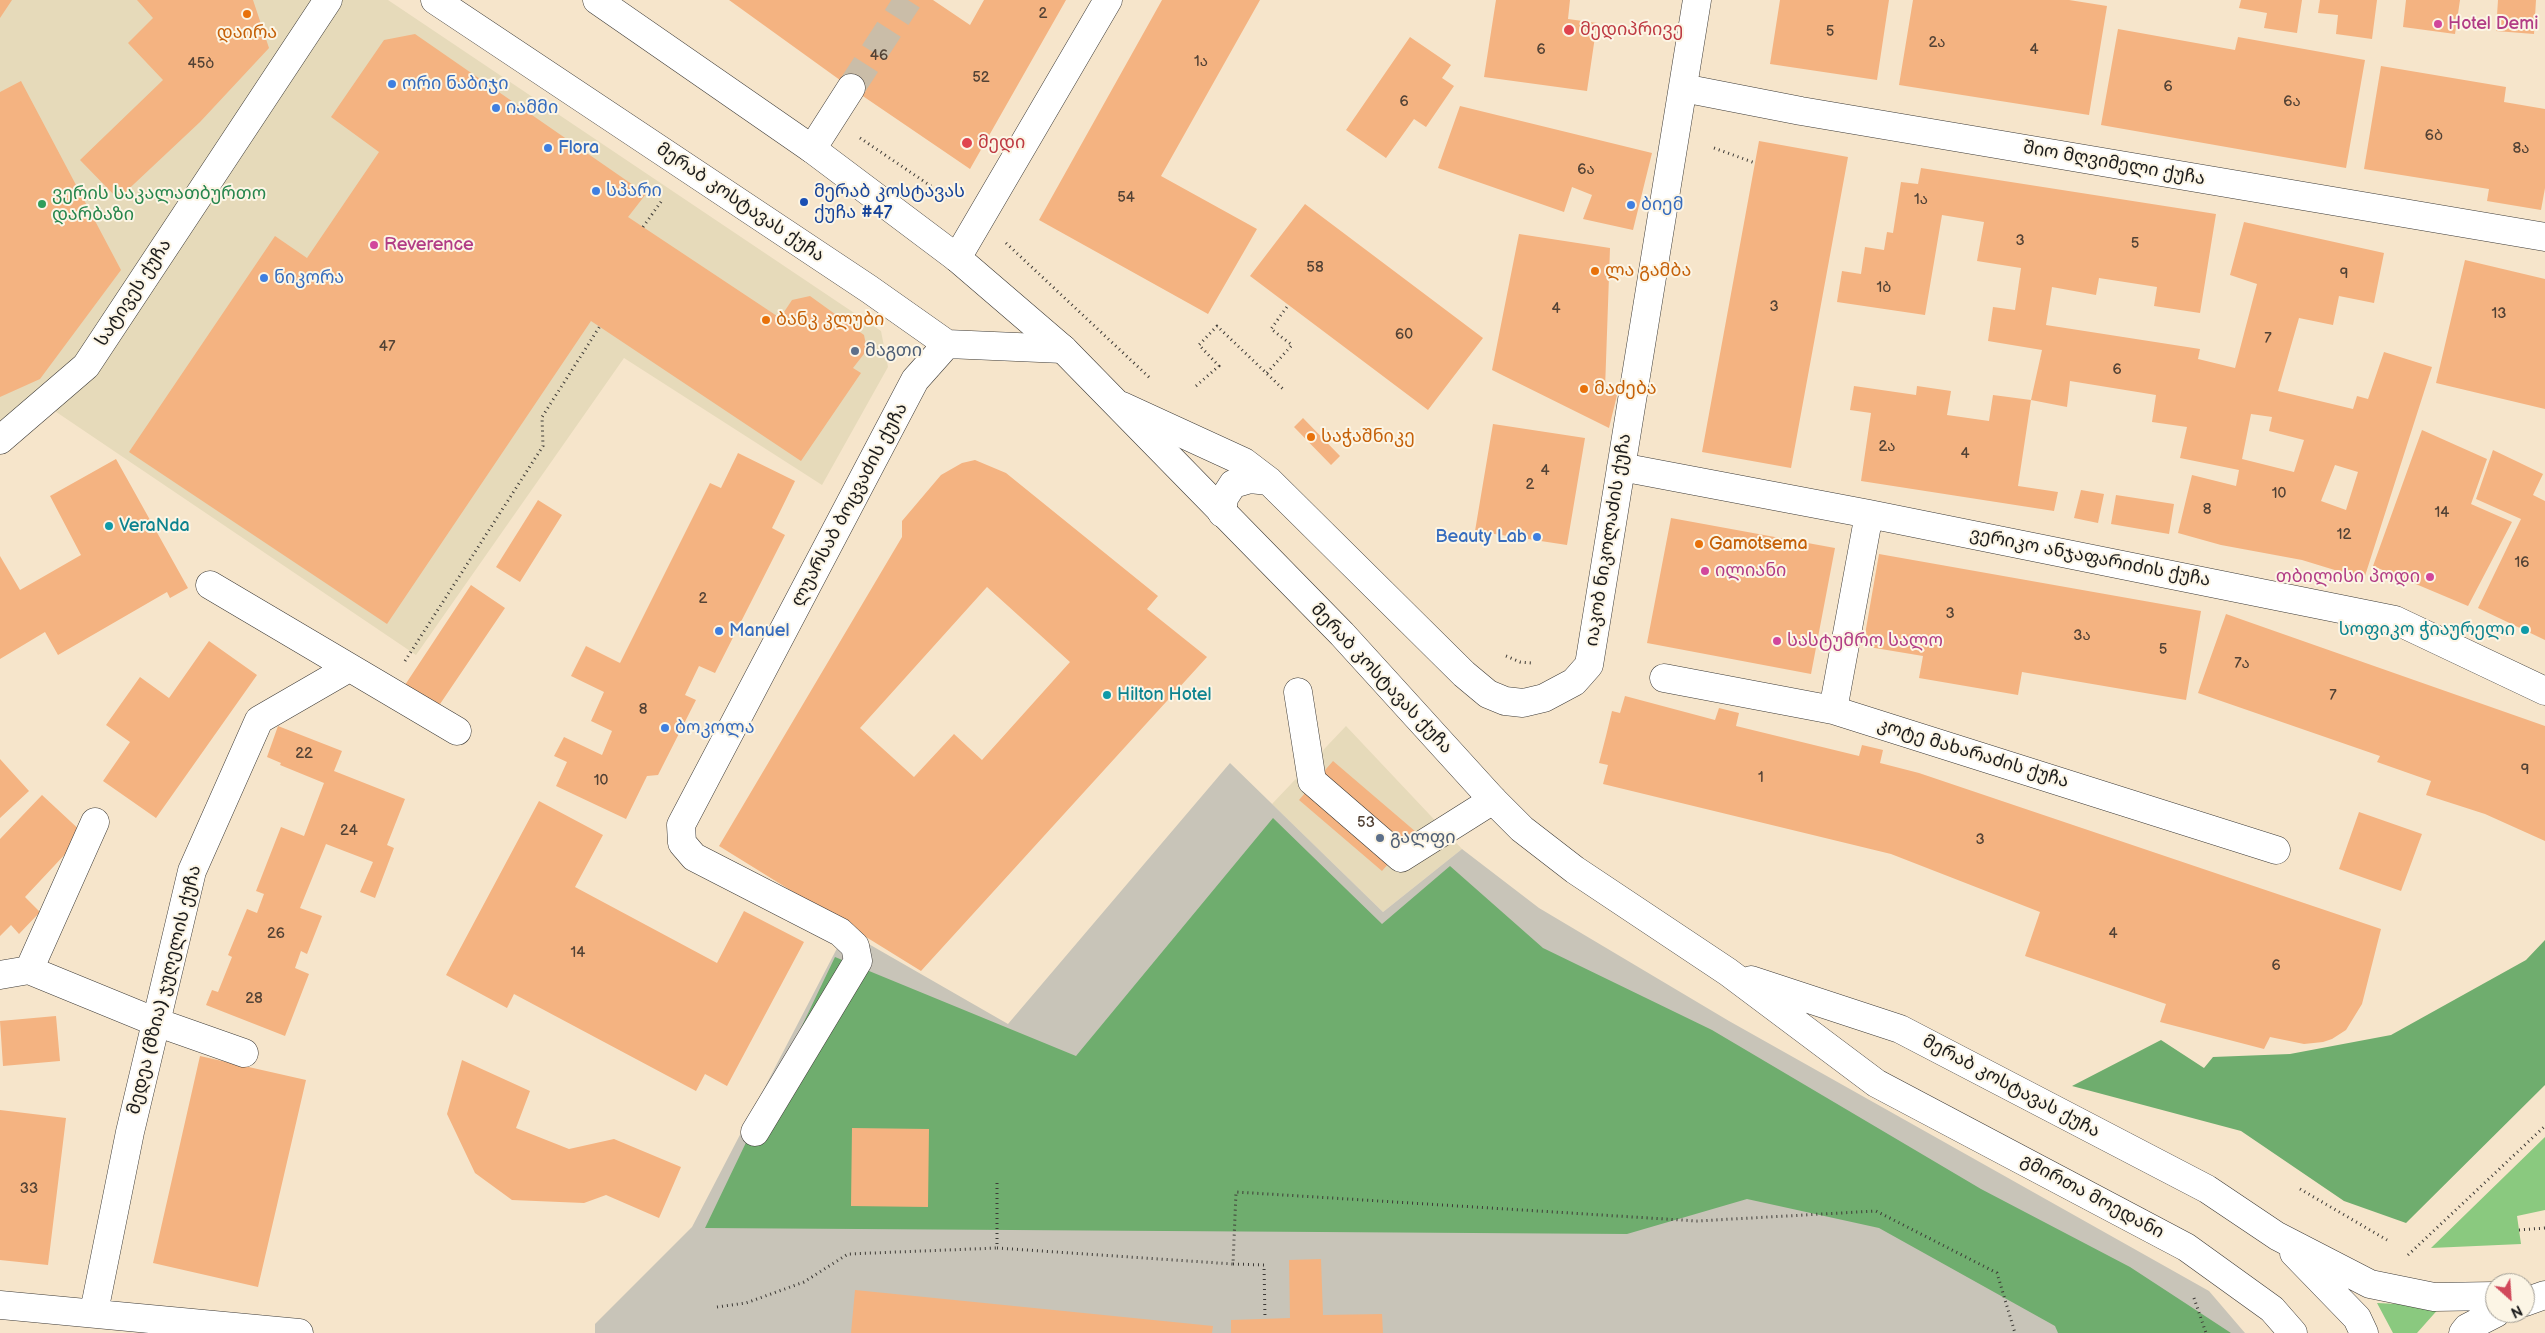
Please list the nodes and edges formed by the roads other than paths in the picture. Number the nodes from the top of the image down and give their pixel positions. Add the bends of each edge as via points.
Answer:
1 (328, 0) edge
2 (435, 0) edge
3 (597, 0) edge
4 (1108, 0) edge
5 (1697, 0) edge
6 (851, 88) tunnel mouth
7 (1683, 88) junction
8 (812, 150) junction
9 (2545, 237) edge
10 (957, 258) junction
11 (947, 344) junction
12 (1063, 349) junction
13 (1122, 406) junction
14 (0, 440) edge
15 (1621, 467) junction
16 (1269, 481) junction
17 (1222, 513) junction
18 (1869, 514) junction
19 (210, 585) dead end
20 (348, 668) junction
21 (1664, 678) dead end
22 (2545, 691) edge
23 (1298, 692) dead end
24 (1833, 710) junction
25 (457, 731) dead end
26 (1492, 800) junction
27 (95, 822) dead end
28 (2276, 850) dead end
29 (29, 970) junction
30 (1728, 972) junction
31 (0, 974) edge
32 (156, 1022) junction
33 (244, 1053) dead end
34 (1876, 1082) joint
35 (755, 1132) dead end
36 (2278, 1236) junction
37 (2485, 1296) edge
38 (0, 1305) edge
39 (94, 1312) junction
40 (2485, 1319) edge
41 (299, 1333) edge
42 (2292, 1333) edge
43 (2364, 1333) edge
44 (2463, 1333) edge

1 - 14 street, სატივეს ქუჩა via 86,366
2 - 11 street, მერაბ კოსტავას ქუჩა
3 - 8 street, მერაბ კოსტავას ქუჩა
4 - 10 street
5 - 7 street, იაკობ ნიკოლაძის ქუჩა
6 - 8 street
7 - 9 street, შიო მღვიმელი ქუჩა
7 - 15 street, იაკობ ნიკოლაძის ქუჩა
8 - 10 street, მერაბ კოსტავას ქუჩა
10 - 12 street, მერაბ კოსტავას ქუჩა
11 - 12 street
11 - 35 street, ლუარსაბ ბოცვაძის ქუჩა via 915,380 681,824 682,843 694,857 840,932 855,946 858,960
12 - 13 street, მერაბ კოსტავას ქუჩა
13 - 16 street, იაკობ ნიკოლაძის ქუჩა via 1244,462
13 - 17 street, მერაბ კოსტავას ქუჩა
15 - 16 street, იაკობ ნიკოლაძის ქუჩა via 1589,665 1563,689 1523,703 1497,699 1464,674
15 - 18 street, ვერიკო ანჯაფარიძის ქუჩა
16 - 17 street via 1250,479 1233,484 1224,498
17 - 26 street, მერაბ კოსტავას ქუჩა via 1342,634
18 - 22 street, ვერიკო ანჯაფარიძის ქუჩა via 2395,620
18 - 24 street
19 - 20 street
20 - 25 street
20 - 32 street, მედეა (მზია) ჯუღელის ქუჩა via 259,720 192,872
21 - 24 street, კოტე მახარაძის ქუჩა
23 - 26 street via 1312,781 1401,858
24 - 28 street, კოტე მახარაძის ქუჩა
26 - 30 street, მერაბ კოსტავას ქუჩა via 1522,829 1575,870
27 - 29 street
29 - 31 street
29 - 32 street
30 - 34 street, მერაბ კოსტავას ქუჩა
30 - 36 street, მერაბ კოსტავას ქუჩა via 1900,1029 2208,1189
32 - 33 street
32 - 39 street, მედეა (მზია) ჯუღელის ქუჩა
34 - 42 street, გმირთა მოედანი via 2186,1247 2272,1309
36 - 37 street via 2370,1284 2434,1297
36 - 43 street via 2357,1318
38 - 39 street
39 - 41 street
40 - 44 street

